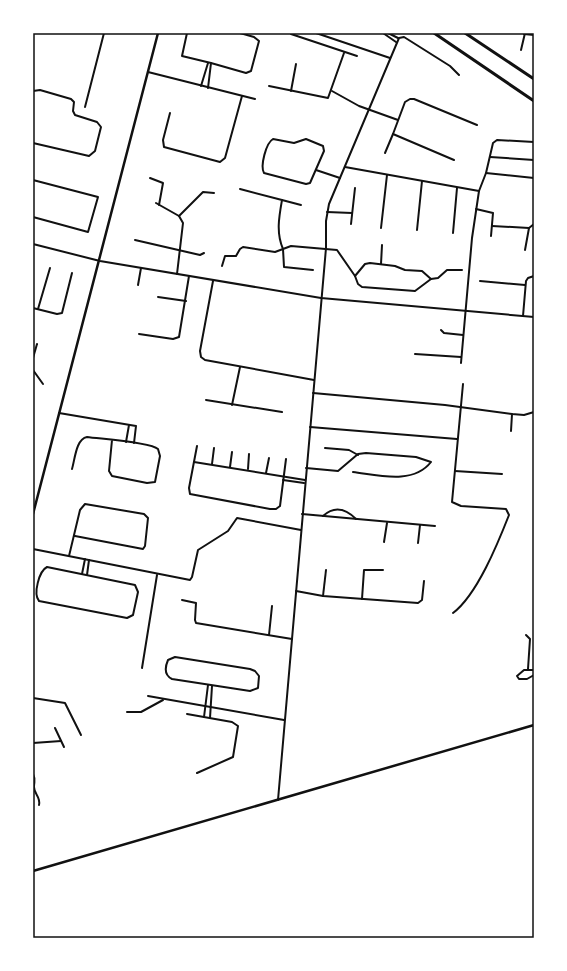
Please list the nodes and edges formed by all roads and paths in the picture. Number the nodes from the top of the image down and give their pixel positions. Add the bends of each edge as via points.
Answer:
1 (104, 33) edge
2 (158, 33) edge
3 (187, 33) edge
4 (240, 33) edge
5 (316, 33) edge
6 (383, 33) edge
7 (388, 33) edge
8 (434, 33) edge
9 (465, 33) edge
10 (291, 34) dead end
11 (525, 34) edge
12 (534, 35) edge
13 (398, 38) junction
14 (396, 42) junction
15 (521, 50) dead end
16 (344, 53) junction
17 (357, 56) dead end
18 (390, 58) junction
19 (208, 63) junction
20 (211, 64) junction
21 (296, 64) dead end
22 (148, 72) junction
23 (459, 75) dead end
24 (534, 79) edge
25 (201, 86) junction
26 (269, 86) dead end
27 (208, 88) junction
28 (33, 91) edge
29 (291, 91) junction
30 (332, 91) junction
31 (242, 96) junction
32 (255, 99) dead end
33 (534, 101) edge
34 (85, 108) dead end
35 (369, 110) junction
36 (170, 113) dead end
37 (398, 120) junction
38 (477, 125) dead end
39 (393, 134) junction
40 (534, 142) edge
41 (33, 143) edge
42 (385, 153) dead end
43 (490, 157) junction
44 (454, 160) dead end
45 (534, 160) edge
46 (345, 167) junction
47 (316, 170) junction
48 (486, 174) junction
49 (386, 175) junction
50 (150, 178) dead end
51 (340, 178) junction
52 (534, 178) edge
53 (33, 180) edge
54 (422, 181) junction
55 (355, 188) dead end
56 (457, 188) junction
57 (240, 189) dead end
58 (479, 191) junction
59 (214, 193) dead end
60 (282, 200) junction
61 (301, 205) dead end
62 (476, 209) junction
63 (327, 212) junction
64 (352, 213) junction
65 (179, 216) junction
66 (33, 217) edge
67 (351, 224) dead end
68 (534, 224) edge
69 (492, 226) junction
70 (381, 228) dead end
71 (529, 228) junction
72 (418, 230) dead end
73 (453, 233) dead end
74 (491, 236) dead end
75 (135, 240) dead end
76 (33, 244) edge
77 (382, 245) dead end
78 (326, 248) junction
79 (283, 249) junction
80 (180, 250) junction
81 (525, 250) dead end
82 (204, 252) dead end
83 (100, 261) junction
84 (381, 264) junction
85 (222, 266) dead end
86 (50, 268) dead end
87 (141, 268) junction
88 (312, 270) dead end
89 (462, 270) dead end
90 (72, 273) dead end
91 (177, 274) junction
92 (189, 276) junction
93 (355, 276) junction
94 (534, 276) edge
95 (431, 280) junction
96 (213, 281) junction
97 (480, 281) dead end
98 (138, 285) dead end
99 (525, 285) junction
100 (158, 297) dead end
101 (321, 298) junction
102 (186, 301) junction
103 (33, 308) edge
104 (38, 309) junction
105 (465, 312) junction
106 (523, 316) junction
107 (534, 317) edge
108 (441, 330) dead end
109 (139, 334) dead end
110 (463, 335) junction
111 (37, 344) dead end
112 (415, 354) dead end
113 (462, 357) junction
114 (33, 358) edge
115 (461, 363) dead end
116 (240, 367) junction
117 (33, 370) edge
118 (314, 380) junction
119 (43, 384) dead end
120 (463, 384) dead end
121 (313, 393) junction
122 (206, 400) dead end
123 (232, 405) junction
124 (461, 408) junction
125 (282, 412) dead end
126 (534, 412) edge
127 (59, 413) junction
128 (512, 414) junction
129 (129, 425) junction
130 (310, 427) junction
131 (511, 431) dead end
132 (457, 439) junction
133 (112, 440) junction
134 (126, 442) junction
135 (134, 443) junction
136 (197, 446) dead end
137 (214, 448) dead end
138 (325, 448) dead end
139 (232, 452) dead end
140 (249, 454) dead end
141 (358, 455) junction
142 (269, 458) dead end
143 (286, 459) dead end
144 (194, 462) junction
145 (212, 464) junction
146 (230, 467) junction
147 (306, 468) junction
148 (72, 469) dead end
149 (248, 470) junction
150 (455, 471) junction
151 (352, 472) dead end
152 (266, 473) junction
153 (502, 474) dead end
154 (284, 476) junction
155 (283, 480) junction
156 (305, 480) junction
157 (304, 483) junction
158 (33, 514) edge
159 (302, 514) junction
160 (323, 516) junction
161 (357, 520) junction
162 (386, 523) junction
163 (420, 525) junction
164 (435, 526) dead end
165 (301, 530) junction
166 (75, 536) junction
167 (384, 542) dead end
168 (418, 543) dead end
169 (33, 549) edge
170 (69, 556) junction
171 (85, 559) junction
172 (90, 560) junction
173 (326, 570) dead end
174 (383, 570) dead end
175 (82, 574) junction
176 (87, 575) junction
177 (157, 575) junction
178 (424, 581) dead end
179 (296, 591) junction
180 (323, 596) junction
181 (362, 599) junction
182 (182, 600) dead end
183 (272, 606) dead end
184 (453, 613) dead end
185 (269, 635) junction
186 (526, 635) dead end
187 (292, 639) junction
188 (142, 668) dead end
189 (528, 669) junction
190 (534, 670) edge
191 (534, 675) edge
192 (208, 685) junction
193 (212, 686) junction
194 (148, 696) dead end
195 (33, 698) edge
196 (164, 699) junction
197 (205, 706) junction
198 (210, 706) junction
199 (127, 712) dead end
200 (187, 714) dead end
201 (204, 717) junction
202 (210, 718) junction
203 (284, 720) junction
204 (534, 725) edge
205 (55, 728) dead end
206 (81, 735) dead end
207 (61, 741) junction
208 (33, 743) edge
209 (64, 747) dead end
210 (197, 773) dead end
211 (33, 774) edge
212 (278, 800) junction
213 (39, 806) dead end
214 (33, 870) edge

1 - 34 street
2 - 22 street
3 - 19 street via 182,56
4 - 20 street via 259,41 251,71 246,73
5 - 18 street
6 - 14 street
7 - 13 street
8 - 33 main road
9 - 24 main road
10 - 16 street
11 - 12 street
11 - 15 street
13 - 14 street
13 - 23 street via 404,37 450,66
14 - 18 street
16 - 17 street
16 - 30 street
18 - 35 street
19 - 20 street
19 - 25 street
20 - 27 street
21 - 29 street
22 - 25 street
22 - 83 street
25 - 27 street
26 - 29 street
27 - 31 street
28 - 41 street via 40,90 70,99 74,102 74,114 97,122 101,127 95,151 89,156
29 - 30 street via 326,98
30 - 35 street
31 - 32 street
31 - 36 street via 222,162 163,146
35 - 37 street
35 - 46 street
37 - 38 street via 405,102 412,99
37 - 39 street
39 - 42 street
39 - 44 street
40 - 43 street via 495,140
43 - 45 street
43 - 48 street
46 - 49 street
46 - 51 street
47 - 47 street via 324,149 322,145 305,139 296,143 275,139 269,142 262,168 264,173 307,184 311,182
47 - 51 street
48 - 52 street
48 - 58 street
49 - 54 street
49 - 70 street
50 - 65 street via 163,183 158,204
51 - 63 street
53 - 66 street via 98,197 88,232
54 - 56 street
54 - 72 street
55 - 64 street
56 - 58 street
56 - 73 street
57 - 60 street
58 - 62 street
59 - 65 street via 203,192
60 - 61 street
60 - 79 street via 279,238
62 - 69 street via 493,213
62 - 105 street
63 - 64 street
63 - 78 street
64 - 67 street
65 - 80 street via 183,223
68 - 71 street
69 - 71 street
69 - 74 street
71 - 81 street
75 - 80 street
76 - 83 street
77 - 84 street
78 - 79 street via 290,246
78 - 93 street via 337,250
78 - 101 street
79 - 85 street via 275,252 243,247 236,256 225,256
79 - 88 street via 284,267
80 - 82 street via 200,255
80 - 91 street
83 - 87 street
83 - 127 street
84 - 93 street via 366,263
84 - 95 street via 407,271 422,271
86 - 104 street
87 - 91 street
87 - 98 street
89 - 95 street via 447,270 438,278
90 - 104 street via 62,313
91 - 92 street
92 - 96 street
92 - 102 street
93 - 95 street via 362,287 412,291
94 - 99 street via 528,278
96 - 101 street
96 - 116 street via 200,355 205,360
97 - 99 street
99 - 106 street
100 - 102 street
101 - 105 street
101 - 118 street
102 - 109 street via 177,339
103 - 104 street
105 - 106 street
105 - 110 street
106 - 107 street
108 - 110 street via 443,333
110 - 113 street
111 - 114 street
112 - 113 street
113 - 115 street
116 - 118 street
116 - 123 street
117 - 119 street
118 - 121 street
120 - 124 street
121 - 124 street
121 - 130 street
122 - 123 street
123 - 125 street
124 - 128 street
124 - 132 street
126 - 128 street via 524,415
127 - 129 street
127 - 158 street
128 - 131 street
129 - 134 street
129 - 135 street via 136,426
130 - 132 street
130 - 147 street
132 - 150 street
133 - 134 street
133 - 135 street via 109,471 112,476 154,482 160,452 153,446
133 - 148 street via 82,438
134 - 135 street
136 - 144 street
137 - 145 street
138 - 141 street via 349,450
139 - 146 street
140 - 149 street
141 - 147 street via 338,471
141 - 151 street via 366,453 412,457 431,462 422,471 407,477
142 - 152 street
143 - 154 street
144 - 145 street
144 - 155 street via 189,491 193,496 276,509 280,506
145 - 146 street
146 - 149 street
147 - 156 street
149 - 152 street
150 - 153 street
150 - 184 street via 453,503 461,506 504,508 509,515 478,580
152 - 154 street
154 - 155 street
154 - 156 street
155 - 157 street
156 - 157 street
157 - 159 street
159 - 160 street
159 - 165 street
160 - 161 street
160 - 161 street via 331,510 345,510
161 - 162 street
162 - 163 street
162 - 167 street
163 - 164 street
163 - 168 street
165 - 177 street via 237,518 228,531 198,550 191,580
165 - 179 street
166 - 166 street via 143,549 148,518 144,514 85,504 80,510
166 - 170 street
169 - 170 street
170 - 171 street
171 - 172 street
171 - 175 street
172 - 176 street
172 - 177 street
173 - 180 street
174 - 181 street via 364,570
175 - 176 street
175 - 176 street via 45,568 41,573 37,599 42,603 127,618 133,615 138,592 135,586
177 - 188 street
178 - 181 street via 420,603
179 - 180 street
179 - 187 street
180 - 181 street
182 - 185 street via 196,603 196,623
183 - 185 street
185 - 187 street
186 - 189 street via 530,639
187 - 203 street
189 - 190 street
189 - 191 street via 517,674 518,678 527,679
192 - 193 street
192 - 193 street via 170,678 166,671 168,660 174,656 250,669 259,676 258,688 252,691
192 - 197 street
193 - 198 street
194 - 196 street
195 - 206 street via 65,703
196 - 197 street
196 - 199 street via 140,712
197 - 198 street
197 - 201 street
198 - 202 street
198 - 203 street
200 - 201 street
201 - 202 street
202 - 210 street via 232,722 238,726 234,753 228,760
203 - 212 street
204 - 212 street
205 - 207 street
207 - 208 street
207 - 209 street
211 - 213 street via 36,780 34,788 40,800
212 - 214 street

